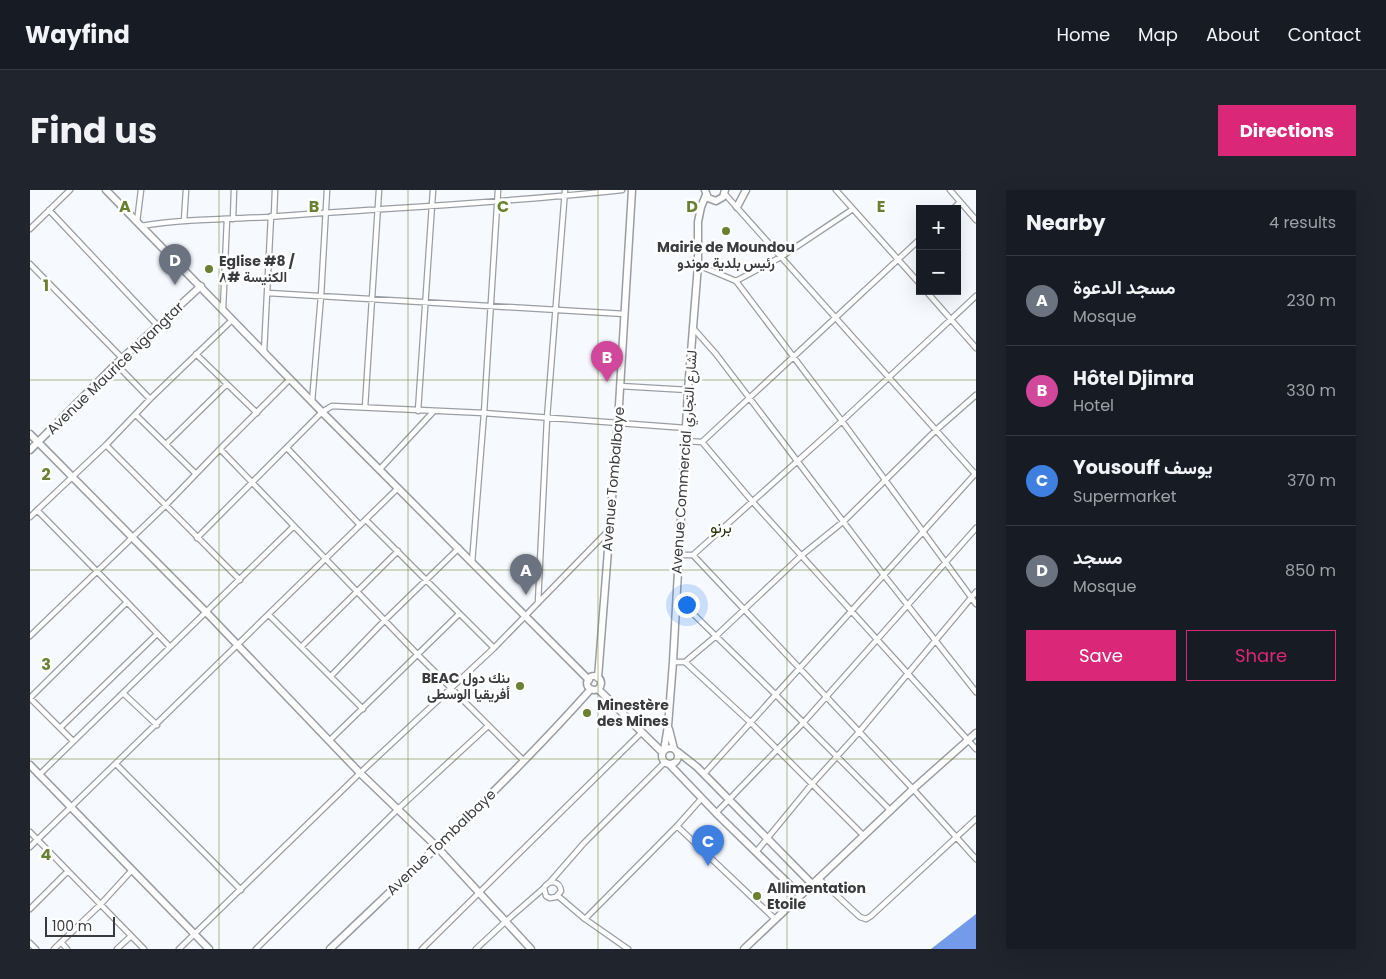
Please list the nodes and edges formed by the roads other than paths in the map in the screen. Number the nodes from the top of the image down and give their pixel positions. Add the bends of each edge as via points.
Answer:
1 (70, 190) edge
2 (106, 190) edge
3 (141, 190) edge
4 (186, 190) edge
5 (234, 190) edge
6 (275, 190) edge
7 (327, 190) edge
8 (379, 190) edge
9 (432, 190) edge
10 (498, 190) edge
11 (622, 190) edge
12 (632, 190) edge
13 (746, 190) edge
14 (836, 190) edge
15 (950, 190) edge
16 (724, 192) edge
17 (565, 193) edge
18 (705, 193) edge
19 (498, 200) junction
20 (960, 202) junction
21 (432, 205) junction
22 (957, 205) edge
23 (737, 207) junction
24 (378, 209) junction
25 (853, 209) junction
26 (49, 210) junction
27 (326, 212) junction
28 (272, 216) junction
29 (227, 219) junction
30 (233, 219) junction
31 (976, 220) edge
32 (184, 221) junction
33 (139, 224) junction
34 (30, 230) edge
35 (916, 243) edge
36 (781, 257) junction
37 (898, 259) junction
38 (30, 264) edge
39 (698, 265) junction
40 (916, 279) edge
41 (736, 282) junction
42 (201, 286) junction
43 (268, 293) junction
44 (929, 295) edge
45 (321, 296) junction
46 (976, 296) edge
47 (372, 300) junction
48 (425, 303) junction
49 (490, 308) junction
50 (224, 309) junction
51 (555, 311) junction
52 (625, 314) junction
53 (836, 316) junction
54 (950, 319) junction
55 (232, 320) junction
56 (158, 326) junction
57 (693, 327) junction
58 (976, 348) edge
59 (264, 352) junction
60 (196, 354) junction
61 (792, 357) junction
62 (123, 359) junction
63 (116, 364) junction
64 (889, 378) junction
65 (290, 379) junction
66 (227, 384) junction
67 (620, 386) junction
68 (688, 390) junction
69 (976, 395) edge
70 (749, 397) junction
71 (150, 399) junction
72 (312, 402) junction
73 (365, 407) junction
74 (418, 411) junction
75 (322, 412) junction
76 (433, 412) junction
77 (257, 413) junction
78 (484, 413) junction
79 (136, 415) junction
80 (547, 418) junction
81 (842, 421) junction
82 (618, 422) junction
83 (686, 428) junction
84 (936, 430) junction
85 (30, 434) edge
86 (685, 441) junction
87 (38, 442) junction
88 (702, 442) junction
89 (166, 444) junction
90 (106, 445) junction
91 (287, 448) junction
92 (220, 449) junction
93 (30, 450) edge
94 (798, 460) junction
95 (380, 470) junction
96 (195, 473) junction
97 (976, 474) edge
98 (72, 477) junction
99 (886, 480) junction
100 (252, 483) junction
101 (398, 488) junction
102 (752, 501) junction
103 (166, 505) junction
104 (37, 510) junction
105 (30, 517) edge
106 (366, 520) junction
107 (844, 521) junction
108 (360, 525) junction
109 (294, 526) junction
110 (976, 528) edge
111 (609, 530) junction
112 (922, 532) junction
113 (132, 537) junction
114 (197, 538) junction
115 (459, 548) junction
116 (398, 551) junction
117 (678, 555) junction
118 (693, 555) junction
119 (802, 555) junction
120 (326, 559) junction
121 (945, 562) junction
122 (472, 563) junction
123 (97, 571) junction
124 (883, 574) junction
125 (240, 580) junction
126 (426, 581) junction
127 (357, 591) junction
128 (976, 592) edge
129 (676, 597) junction
130 (971, 597) junction
131 (127, 602) junction
132 (538, 603) junction
133 (976, 604) edge
134 (908, 606) junction
135 (744, 609) junction
136 (851, 611) junction
137 (206, 612) junction
138 (459, 614) junction
139 (269, 615) junction
140 (525, 617) junction
141 (385, 620) junction
142 (157, 634) junction
143 (30, 636) edge
144 (716, 636) junction
145 (877, 639) junction
146 (936, 640) junction
147 (238, 646) junction
148 (170, 647) junction
149 (301, 647) junction
150 (494, 648) junction
151 (418, 654) junction
152 (673, 662) junction
153 (685, 662) junction
154 (800, 668) junction
155 (908, 674) junction
156 (331, 676) junction
157 (598, 678) junction
158 (589, 680) junction
159 (452, 688) junction
160 (594, 689) junction
161 (976, 692) edge
162 (123, 693) junction
163 (775, 694) junction
164 (826, 697) junction
165 (363, 709) junction
166 (750, 722) junction
167 (803, 723) junction
168 (156, 725) junction
169 (488, 726) junction
170 (668, 726) junction
171 (60, 728) junction
172 (642, 732) junction
173 (859, 732) junction
174 (976, 733) edge
175 (330, 740) junction
176 (968, 740) junction
177 (73, 741) junction
178 (976, 749) edge
179 (676, 750) junction
180 (777, 750) junction
181 (663, 751) junction
182 (837, 756) junction
183 (524, 761) junction
184 (667, 763) junction
185 (116, 764) junction
186 (30, 765) edge
187 (360, 773) junction
188 (40, 774) junction
189 (704, 774) junction
190 (812, 784) junction
191 (913, 789) junction
192 (702, 798) junction
193 (730, 800) junction
194 (72, 807) junction
195 (398, 809) junction
196 (890, 811) junction
197 (716, 813) junction
198 (976, 819) edge
199 (677, 826) junction
200 (30, 832) edge
201 (864, 836) junction
202 (956, 837) junction
203 (767, 838) junction
204 (38, 840) junction
205 (436, 847) junction
206 (30, 848) edge
207 (756, 852) junction
208 (976, 859) edge
209 (132, 870) junction
210 (68, 871) junction
211 (818, 878) junction
212 (550, 882) junction
213 (812, 884) junction
214 (544, 888) junction
215 (241, 890) junction
216 (479, 893) junction
217 (800, 895) junction
218 (558, 896) junction
219 (100, 905) junction
220 (30, 909) edge
221 (585, 919) junction
222 (774, 919) junction
223 (505, 922) junction
224 (195, 934) junction
225 (131, 936) junction
226 (61, 942) junction
227 (30, 943) edge
228 (36, 949) edge
229 (54, 949) edge
230 (67, 949) edge
231 (117, 949) edge
232 (144, 949) edge
233 (180, 949) edge
234 (209, 949) edge
235 (256, 949) edge
236 (330, 949) edge
237 (422, 949) edge
238 (476, 949) edge
239 (531, 949) edge
240 (628, 949) edge
241 (744, 949) edge

1 - 26 street
2 - 33 street
3 - 33 street
4 - 32 street
5 - 30 street
6 - 28 street
7 - 27 street
8 - 24 street
9 - 21 street
10 - 19 street
11 - 17 street
12 - 52 street, Avenue Tombalbaye
13 - 23 street
14 - 25 street
15 - 20 street
16 - 18 street via 716,201
16 - 23 street
17 - 19 street
17 - 51 street
18 - 39 street, Avenue Commercial لشارع التجاري via 698,222
19 - 21 street
19 - 49 street
20 - 22 street
20 - 31 street
21 - 24 street
21 - 48 street
23 - 36 street
24 - 27 street
24 - 47 street
25 - 36 street
25 - 37 street
26 - 34 street
26 - 56 street
27 - 28 street
27 - 45 street
28 - 30 street
28 - 43 street
29 - 30 street
29 - 32 street
29 - 50 street
32 - 33 street
33 - 42 street
35 - 37 street
36 - 41 street
36 - 53 street
37 - 40 street
37 - 53 street
38 - 62 street
39 - 41 street
39 - 57 street, Avenue Commercial لشارع التجاري
41 - 61 street
42 - 50 street
42 - 56 street, Avenue Maurice Ngangtar
43 - 45 street
43 - 59 street
44 - 54 street
45 - 47 street
45 - 72 street
46 - 54 street
47 - 48 street
47 - 73 street
48 - 49 street
48 - 74 street
49 - 51 street
49 - 78 street
50 - 55 street
51 - 52 street
51 - 80 street
52 - 67 street, Avenue Tombalbaye
53 - 61 street
53 - 64 street
54 - 58 street
54 - 64 street
55 - 59 street
55 - 60 street
56 - 62 street, Avenue Maurice Ngangtar
57 - 68 street, Avenue Commercial لشارع التجاري
57 - 70 street
59 - 65 street
60 - 66 street
60 - 71 street
61 - 70 street
61 - 81 street
62 - 63 street, Avenue Maurice Ngangtar
63 - 71 street
63 - 87 street, Avenue Maurice Ngangtar
64 - 81 street
64 - 84 street
65 - 72 street
65 - 77 street
66 - 77 street
66 - 89 street
67 - 68 street
67 - 82 street, Avenue Tombalbaye
68 - 83 street, Avenue Commercial لشارع التجاري
69 - 84 street
70 - 88 street
70 - 94 street
71 - 79 street
72 - 75 street
73 - 74 street
73 - 75 street via 332,406
74 - 76 street
75 - 91 street
75 - 95 street
76 - 78 street
76 - 95 street
77 - 92 street
78 - 80 street
78 - 122 street
79 - 89 street
79 - 90 street
80 - 82 street
80 - 132 street
81 - 94 street
81 - 99 street
82 - 83 street
82 - 111 street, Avenue Tombalbaye
83 - 86 street, Avenue Commercial لشارع التجاري
84 - 97 street
84 - 99 street
85 - 87 street
86 - 88 street
86 - 117 street, Avenue Commercial لشارع التجاري
87 - 93 street, Avenue Maurice Ngangtar
87 - 98 street
88 - 102 street
89 - 96 street
90 - 98 street
90 - 103 street
91 - 100 street
91 - 108 street
92 - 96 street
92 - 100 street
94 - 102 street
94 - 107 street
95 - 101 street
96 - 103 street
97 - 112 street
98 - 104 street
98 - 113 street
99 - 107 street
99 - 112 street
100 - 109 street
100 - 114 street
101 - 106 street
101 - 115 street
102 - 118 street
102 - 119 street
103 - 113 street
103 - 114 street
104 - 105 street
104 - 123 street
106 - 108 street
106 - 116 street
107 - 119 street
107 - 124 street
108 - 120 street
109 - 120 street
109 - 125 street
110 - 121 street
111 - 132 street
111 - 157 street, Avenue Tombalbaye
112 - 121 street
112 - 124 street
113 - 123 street
113 - 137 street
114 - 125 street
115 - 122 street
115 - 126 street
116 - 126 street
116 - 127 street
117 - 118 street
117 - 129 street, Avenue Commercial لشارع التجاري
118 - 135 street
119 - 135 street
119 - 136 street
120 - 127 street
120 - 139 street
121 - 130 street
121 - 134 street
122 - 140 street
123 - 131 street
123 - 143 street
124 - 134 street
124 - 136 street
125 - 137 street
126 - 138 street
126 - 141 street
127 - 141 street
127 - 149 street
128 - 130 street
129 - 144 street
129 - 152 street, Avenue Commercial لشارع التجاري
130 - 133 street
130 - 146 street
131 - 142 street
131 - 171 street via 30,698
132 - 140 street
134 - 145 street
134 - 146 street
135 - 144 street
135 - 154 street
136 - 145 street
136 - 154 street
137 - 147 street
137 - 148 street
138 - 150 street
138 - 151 street
139 - 147 street
139 - 149 street
140 - 150 street
140 - 158 street
141 - 151 street
141 - 156 street
142 - 148 street
142 - 171 street
144 - 153 street
144 - 163 street
145 - 155 street
145 - 164 street
146 - 155 street
146 - 161 street
147 - 168 street
147 - 175 street
148 - 162 street
149 - 156 street
150 - 159 street
151 - 159 street
151 - 165 street
152 - 153 street
152 - 170 street, Avenue Commercial لشارع التجاري
153 - 166 street
154 - 163 street
154 - 164 street
155 - 173 street
155 - 176 street
156 - 165 street
157 - 158 street
157 - 160 street via 601,683
158 - 160 street via 588,685
159 - 169 street
159 - 187 street
160 - 172 street
160 - 183 street, Avenue Tombalbaye
162 - 168 street
162 - 177 street
163 - 166 street
163 - 167 street
164 - 167 street
164 - 173 street
165 - 175 street
166 - 180 street
166 - 189 street
167 - 180 street
167 - 182 street
168 - 185 street
169 - 183 street
169 - 195 street
170 - 179 street
170 - 181 street
171 - 177 street
172 - 181 street
172 - 216 street
173 - 182 street
173 - 191 street
174 - 176 street
175 - 187 street
176 - 178 street
176 - 191 street
177 - 188 street
179 - 181 street via 668,748
179 - 184 street via 678,759 673,764
179 - 189 street
180 - 190 street
180 - 193 street
181 - 184 street via 662,758
182 - 190 street
182 - 196 street
183 - 205 street, Avenue Tombalbaye
184 - 192 street
184 - 212 street via 584,843
185 - 194 street
185 - 215 street
186 - 188 street
187 - 195 street
187 - 215 street
188 - 194 street
189 - 193 street
190 - 201 street
190 - 203 street
191 - 196 street
191 - 202 street
192 - 197 street
192 - 199 street
193 - 197 street
193 - 203 street
194 - 204 street
194 - 209 street
195 - 205 street
195 - 235 street
196 - 201 street
197 - 207 street
198 - 202 street
199 - 221 street
199 - 222 street
200 - 204 street
201 - 211 street
202 - 208 street
202 - 211 street via 866,919
203 - 207 street
203 - 213 street
204 - 206 street
204 - 210 street
205 - 216 street
205 - 236 street, Avenue Tombalbaye
207 - 217 street
209 - 219 street
209 - 224 street
210 - 219 street
210 - 220 street
211 - 213 street
212 - 214 street
212 - 218 street via 560,886
213 - 217 street
214 - 218 street via 546,896
214 - 223 street
215 - 224 street
216 - 223 street
216 - 237 street
217 - 222 street
218 - 221 street
219 - 225 street
219 - 226 street
221 - 240 street
222 - 241 street
223 - 238 street
223 - 239 street
224 - 233 street
224 - 234 street
225 - 231 street
225 - 232 street
226 - 229 street
226 - 230 street
227 - 228 street

